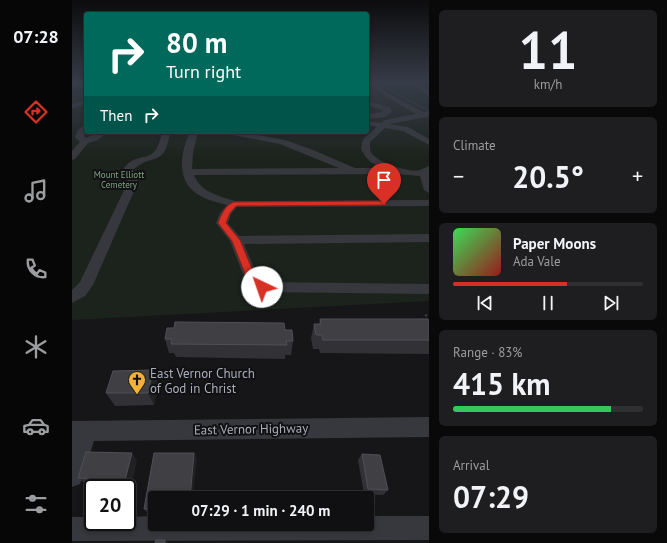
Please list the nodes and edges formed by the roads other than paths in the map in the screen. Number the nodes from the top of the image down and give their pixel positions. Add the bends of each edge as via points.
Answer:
1 (386, 108) edge
2 (414, 108) edge
3 (72, 110) edge
4 (84, 110) edge
5 (427, 115) edge
6 (369, 118) edge
7 (369, 123) edge
8 (382, 125) junction
9 (83, 128) edge
10 (101, 134) edge
11 (165, 134) edge
12 (193, 134) edge
13 (238, 134) edge
14 (85, 141) junction
15 (429, 142) edge
16 (72, 157) edge
17 (396, 171) junction
18 (188, 172) junction
19 (354, 172) junction
20 (428, 172) edge
21 (429, 190) edge
22 (429, 203) edge
23 (234, 204) junction
24 (429, 238) edge
25 (236, 240) junction
26 (429, 289) edge
27 (72, 297) edge
28 (429, 427) edge
29 (79, 431) edge
30 (72, 476) edge
31 (429, 528) edge
32 (72, 529) edge

1 - 6 street via 388,112
2 - 5 street
3 - 4 street
5 - 8 street via 395,119
7 - 8 street
8 - 15 street via 409,130
8 - 17 street via 364,146 376,162
9 - 14 street via 79,137
10 - 14 street
11 - 27 street via 161,151 155,156 132,164 129,168 133,182 86,285
12 - 18 street via 187,156
13 - 19 street via 282,142
14 - 16 street
17 - 19 street
17 - 20 street
18 - 19 street
18 - 23 street via 194,185 211,196
20 - 21 street
22 - 23 street
23 - 25 street via 226,212 222,223
24 - 25 street
25 - 26 street via 253,283 262,287
28 - 29 street, East Vernor Highway
29 - 30 street
31 - 32 street

